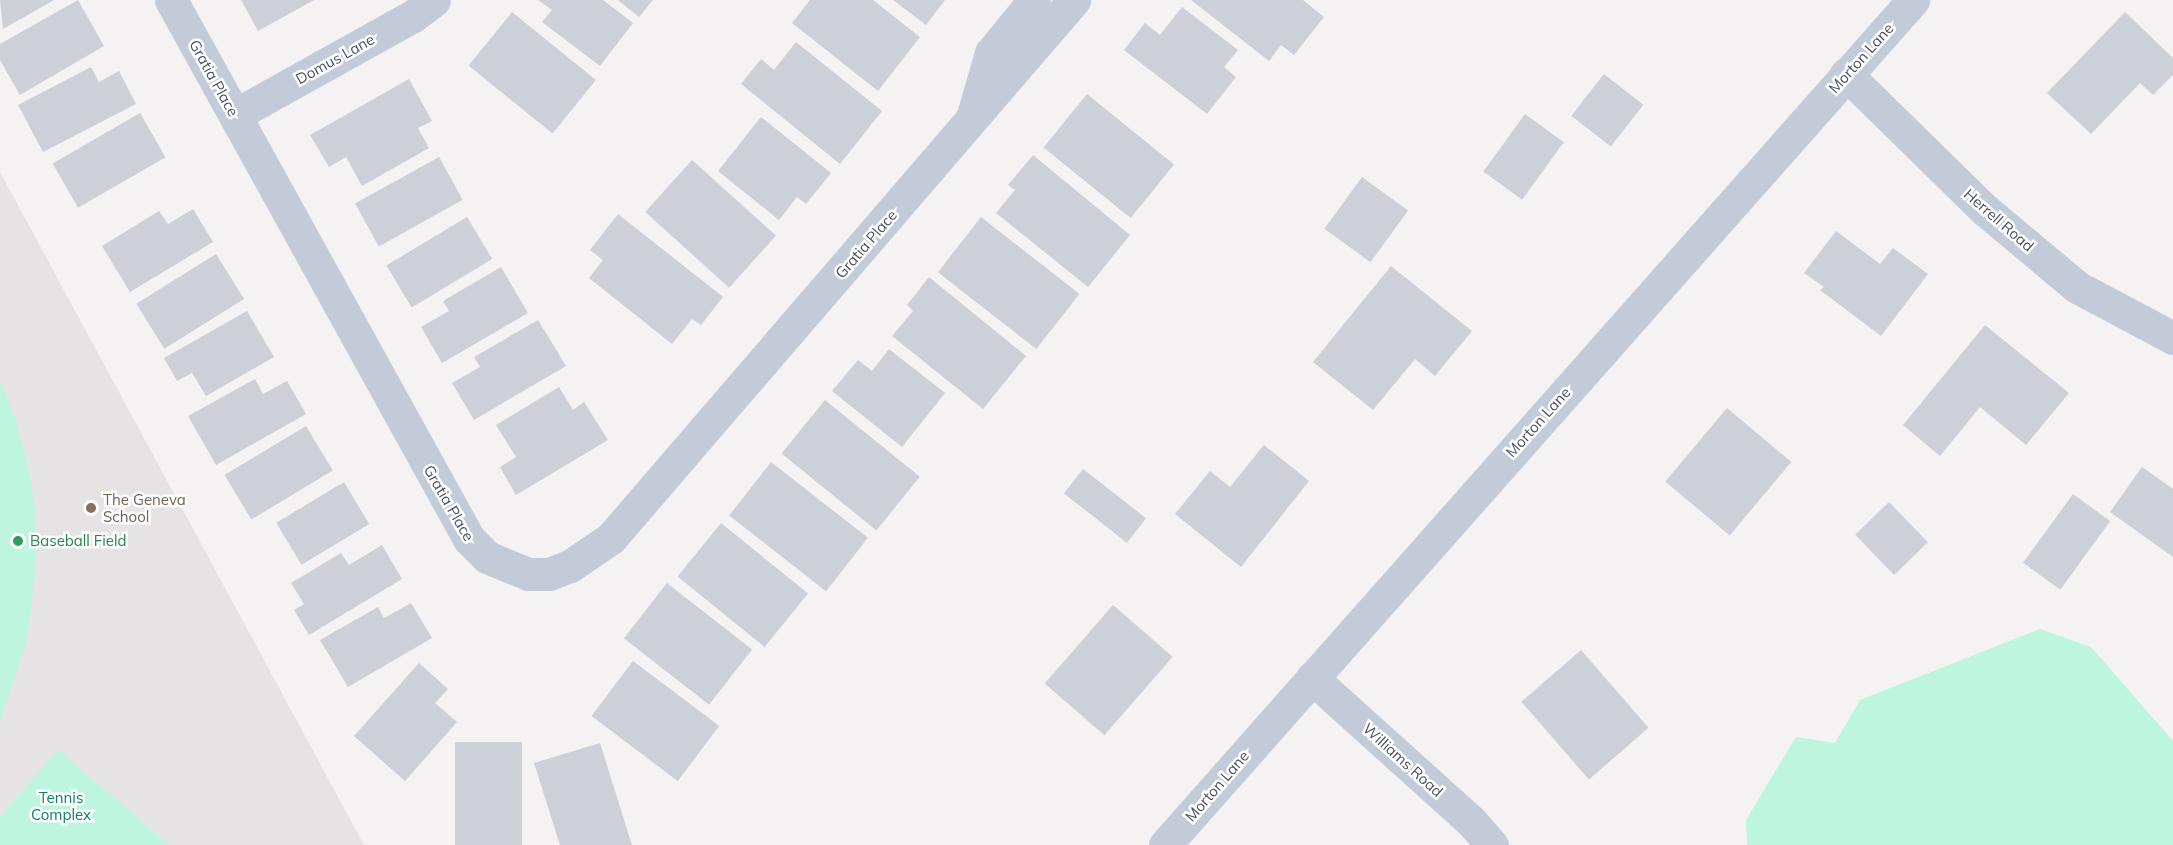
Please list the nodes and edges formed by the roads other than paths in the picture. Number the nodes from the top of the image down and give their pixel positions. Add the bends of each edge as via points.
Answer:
1 (171, 0) edge
2 (434, 0) edge
3 (1034, 0) edge
4 (1074, 0) edge
5 (1913, 0) edge
6 (1846, 74) junction
7 (235, 116) junction
8 (971, 122) junction
9 (2173, 338) edge
10 (1312, 678) junction
11 (1165, 845) edge
12 (1492, 845) edge

1 - 7 street, Gratia Place
2 - 7 street, Domus Lane via 413,16
3 - 8 street, Gratia Place via 991,53 981,76
4 - 8 street, Gratia Place
5 - 6 street, Morton Lane
6 - 9 street, Herrell Road via 1985,210 2077,287
6 - 10 street, Morton Lane
7 - 8 street, Gratia Place via 469,540 487,557 528,574 549,574 570,566 610,538
10 - 11 street, Morton Lane
10 - 12 street, Williams Road via 1471,821

